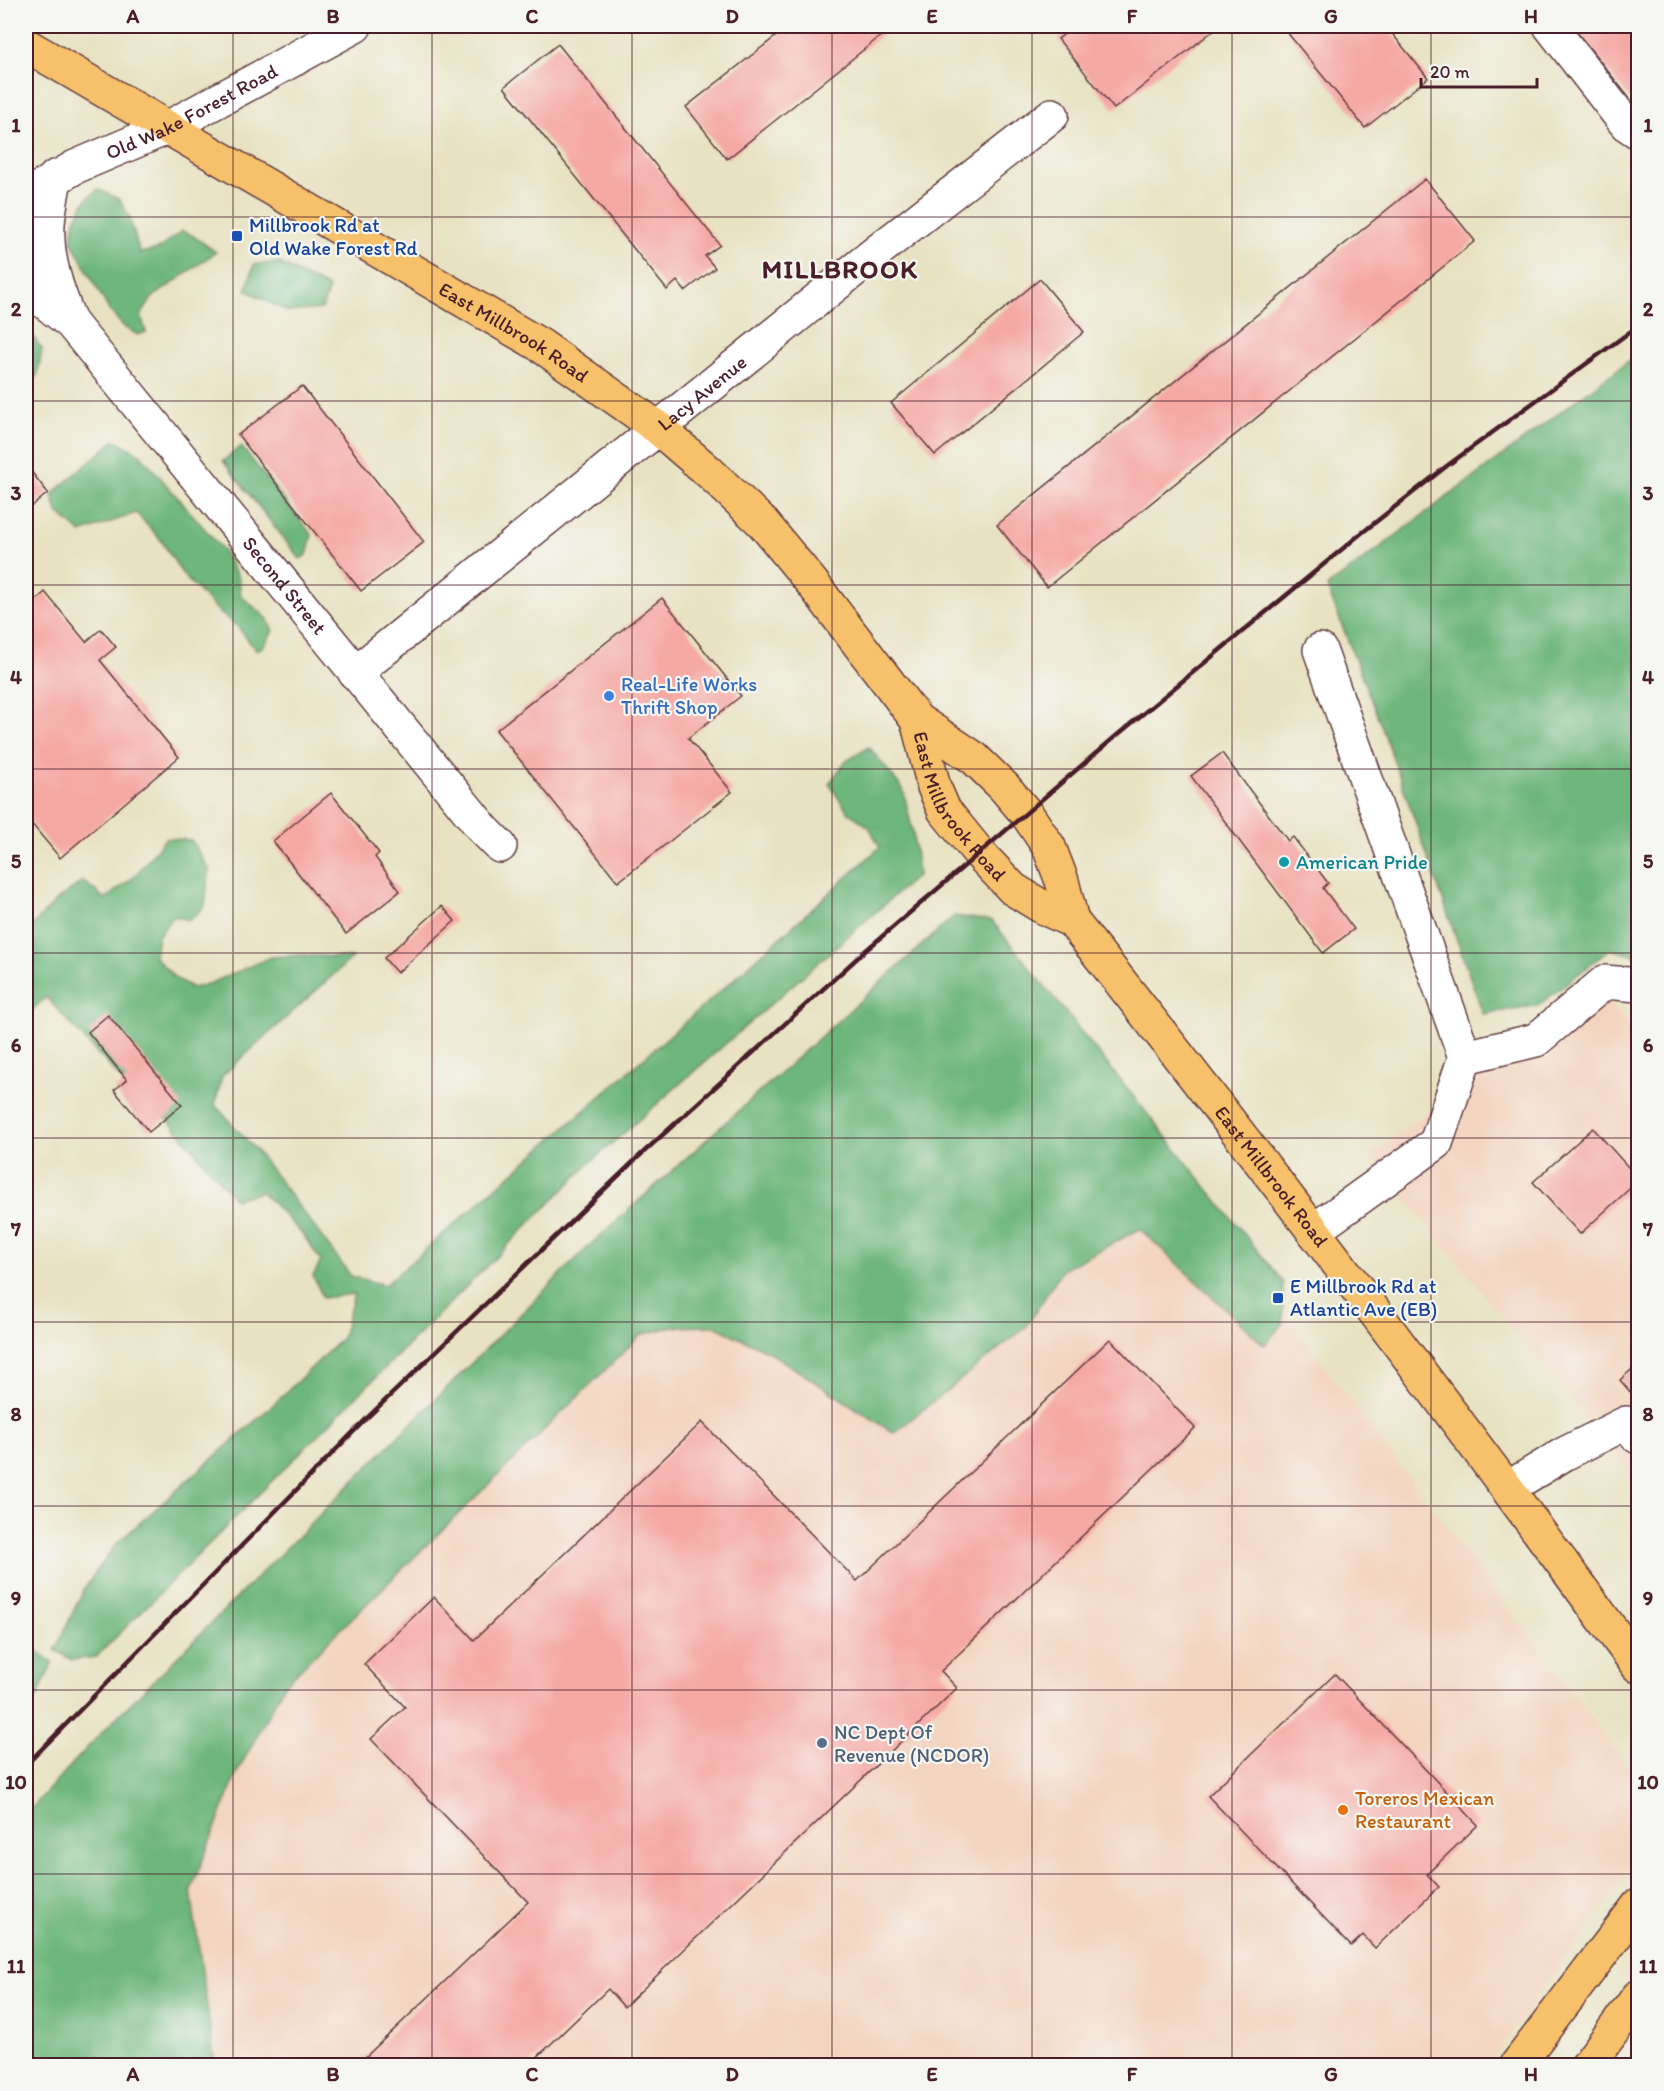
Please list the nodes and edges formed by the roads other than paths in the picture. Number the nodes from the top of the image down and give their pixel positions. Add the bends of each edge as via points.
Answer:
1 (355, 26) edge
2 (1550, 26) edge
3 (26, 45) edge
4 (1052, 115) dead end
5 (169, 127) junction
6 (1638, 132) edge
7 (55, 177) junction
8 (26, 196) edge
9 (26, 287) edge
10 (71, 323) junction
11 (658, 428) junction
12 (1320, 650) dead end
13 (355, 673) junction
14 (917, 720) junction
15 (500, 846) dead end
16 (1072, 921) junction
17 (1638, 985) edge
18 (1465, 1057) junction
19 (1313, 1231) junction
20 (1638, 1437) edge
21 (1508, 1488) junction
22 (1638, 1666) edge
23 (1638, 1906) edge
24 (1638, 1997) edge
25 (1516, 2066) edge
26 (1587, 2066) edge

1 - 5 street, Old Wake Forest Road
2 - 6 street via 1626,124
3 - 5 main road, East Millbrook Road
4 - 11 street, Lacy Avenue
5 - 7 street, Old Wake Forest Road
5 - 11 main road, East Millbrook Road via 540,345
7 - 8 street, Old Wake Forest Road
7 - 10 street, Second Street via 48,224 50,261
9 - 10 street, Second Street
10 - 13 street, Second Street
11 - 13 street, Lacy Avenue
11 - 14 main road, East Millbrook Road via 763,523
12 - 18 street
13 - 15 street, Second Street
14 - 16 main road, East Millbrook Road via 974,758 1026,813 1049,847
14 - 16 main road, East Millbrook Road via 944,810 1013,889
16 - 19 main road, East Millbrook Road
17 - 18 street via 1605,982 1536,1040
18 - 19 street via 1437,1143
19 - 21 main road, East Millbrook Road
20 - 21 street via 1626,1423
21 - 22 main road, East Millbrook Road
23 - 25 main road
24 - 26 main road

